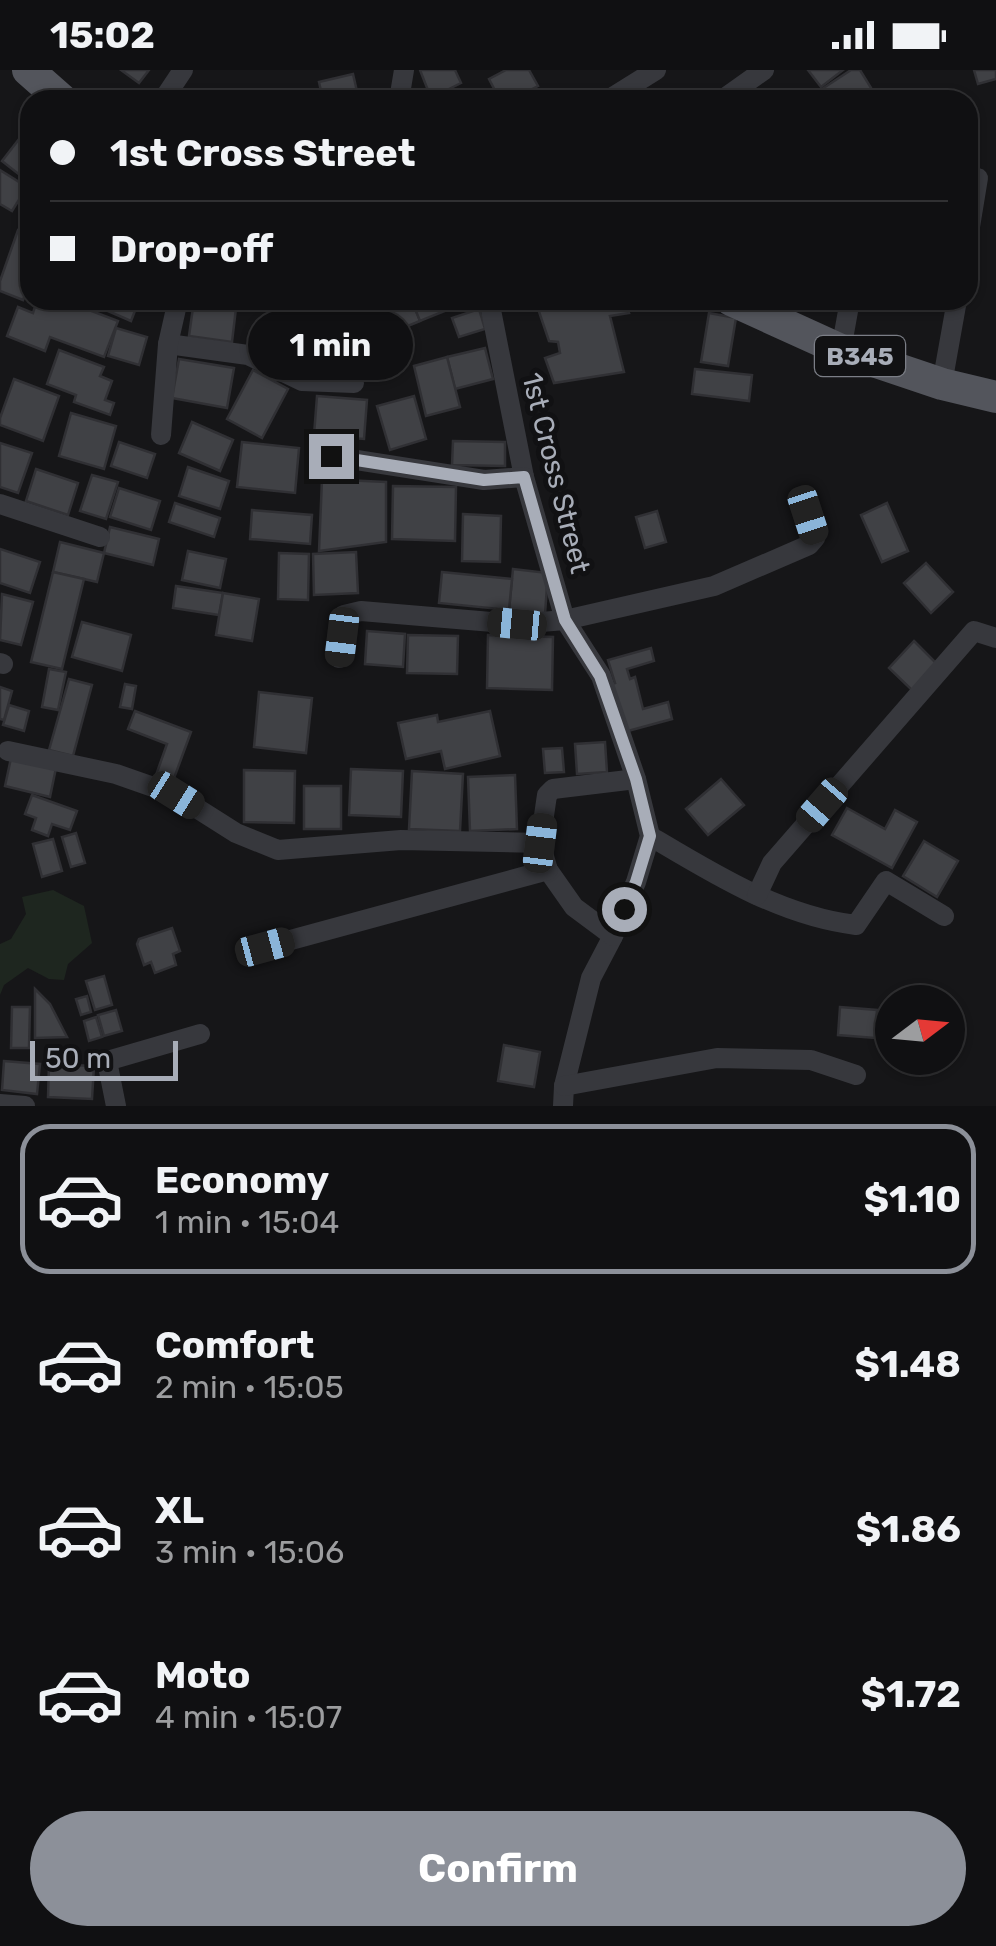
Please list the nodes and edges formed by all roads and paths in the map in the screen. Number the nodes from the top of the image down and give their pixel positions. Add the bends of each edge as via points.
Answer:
1 (28, 70) edge
2 (656, 70) edge
3 (764, 70) edge
4 (51, 90) edge
5 (624, 90) edge
6 (736, 90) edge
7 (176, 310) edge
8 (491, 310) edge
9 (752, 310) edge
10 (848, 310) edge
11 (954, 310) edge
12 (168, 344) junction
13 (841, 350) junction
14 (354, 383) dead end
15 (942, 384) junction
16 (996, 397) edge
17 (161, 434) dead end
18 (331, 456) dead end
19 (524, 477) junction
20 (0, 504) edge
21 (808, 515) dead end
22 (100, 537) dead end
23 (565, 620) junction
24 (996, 638) edge
25 (339, 658) dead end
26 (8, 751) dead end
27 (636, 779) junction
28 (650, 836) junction
29 (540, 843) junction
30 (548, 870) junction
31 (757, 895) junction
32 (944, 916) dead end
33 (613, 936) junction
34 (265, 947) dead end
35 (200, 1034) dead end
36 (856, 1075) dead end
37 (564, 1096) edge
38 (0, 1104) edge
39 (26, 1106) edge
40 (116, 1106) edge

1 - 4 main road
2 - 5 street
3 - 6 street
7 - 12 street
8 - 19 street, 1st Cross Street
9 - 13 main road, B345
10 - 13 street
11 - 15 street
12 - 14 street via 248,355 302,381
12 - 17 street
13 - 15 main road, B345
15 - 16 main road, B345
18 - 19 street via 484,480
19 - 23 street, 1st Cross Street
20 - 22 street
21 - 23 street via 815,538 809,545 762,566 714,586
23 - 25 street via 517,624 361,611 344,616
23 - 27 street, 1st Cross Street via 600,676
24 - 31 street via 974,630 772,863
26 - 29 street via 116,774 176,795 278,850 401,840
27 - 28 street, 1st Cross Street
27 - 29 street via 552,789
28 - 31 street
28 - 33 street
29 - 30 street
30 - 33 street via 574,907
30 - 34 street
31 - 32 street via 856,926 886,881
33 - 37 street via 591,978
35 - 40 street via 107,1061
36 - 37 street via 812,1060 717,1058
38 - 39 street

